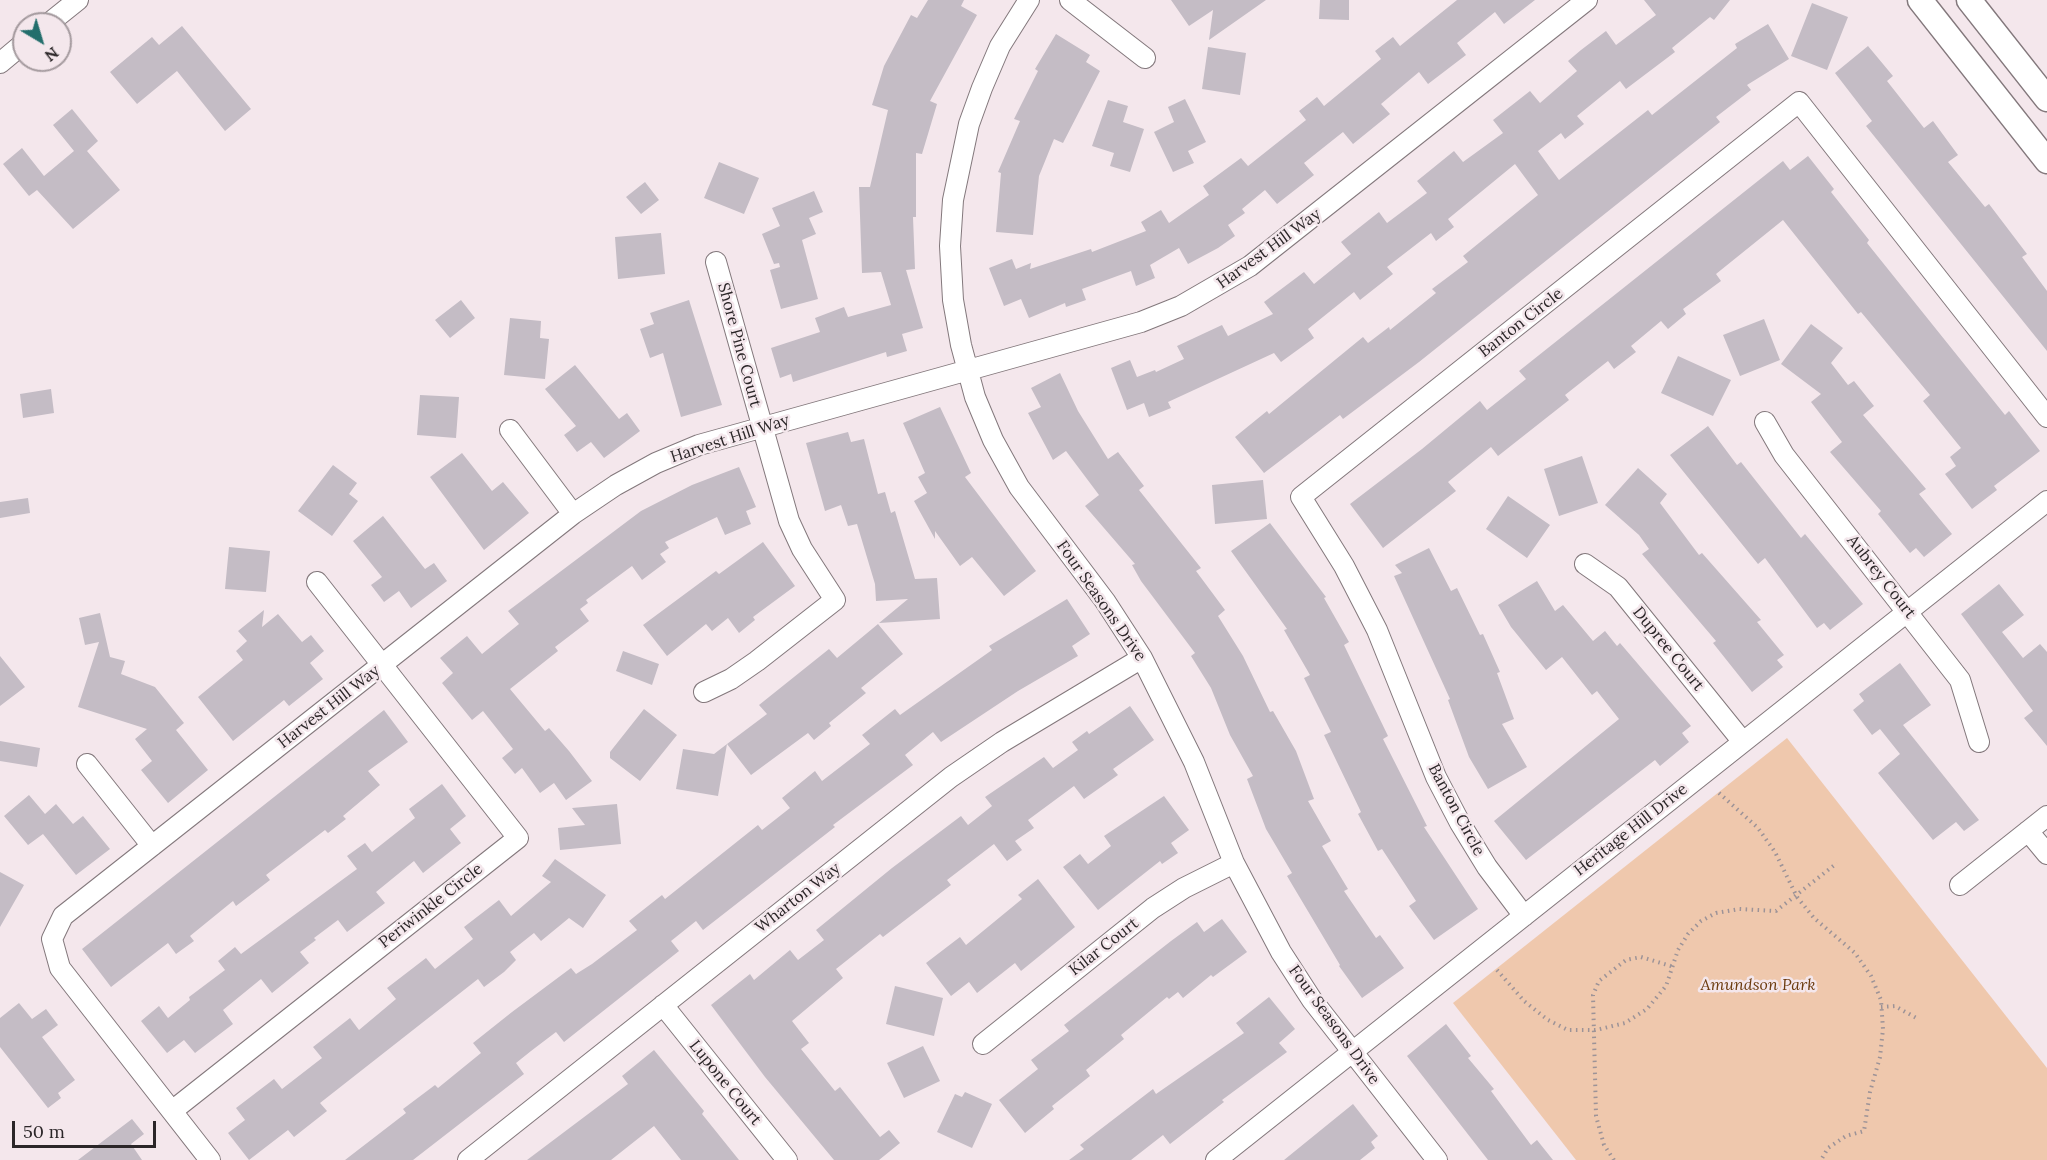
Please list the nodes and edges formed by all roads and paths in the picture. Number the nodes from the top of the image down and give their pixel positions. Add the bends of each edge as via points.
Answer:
1 (78, 0) edge
2 (1029, 0) edge
3 (1070, 0) edge
4 (1587, 0) edge
5 (1920, 0) edge
6 (1969, 0) edge
7 (63, 12) edge
8 (12, 54) edge
9 (1145, 58) dead end
10 (0, 63) edge
11 (2047, 99) edge
12 (2047, 161) edge
13 (716, 262) dead end
14 (967, 370) junction
15 (2047, 417) edge
16 (1765, 422) dead end
17 (761, 427) junction
18 (510, 430) dead end
19 (2047, 501) edge
20 (573, 514) junction
21 (1586, 564) dead end
22 (317, 582) dead end
23 (1908, 611) junction
24 (1142, 658) junction
25 (382, 665) junction
26 (704, 692) dead end
27 (1743, 742) junction
28 (1979, 742) dead end
29 (87, 764) dead end
30 (1719, 793) dead end
31 (2047, 816) edge
32 (2028, 831) junction
33 (152, 846) junction
34 (2047, 854) edge
35 (1234, 862) junction
36 (1837, 863) dead end
37 (1960, 885) dead end
38 (1797, 897) junction
39 (1524, 916) junction
40 (1674, 967) junction
41 (1497, 970) dead end
42 (663, 1005) junction
43 (1881, 1007) junction
44 (1918, 1019) dead end
45 (1596, 1030) junction
46 (983, 1044) dead end
47 (1352, 1052) junction
48 (172, 1111) junction
49 (210, 1160) edge
50 (468, 1160) edge
51 (787, 1160) edge
52 (1216, 1160) edge
53 (1437, 1160) edge
54 (1614, 1160) edge
55 (1821, 1160) edge

1 - 7 street
2 - 14 street, Four Seasons Drive via 1000,46 981,88 959,162 950,246 953,300
3 - 9 street
4 - 14 street, Harvest Hill Way via 1250,266 1214,289 1141,322
5 - 12 main road
6 - 11 main road
8 - 10 street
13 - 17 street, Shore Pine Court
14 - 17 street, Harvest Hill Way
14 - 24 street, Four Seasons Drive via 993,440 1019,487 1105,601
15 - 39 street, Banton Circle via 1799,102 1301,497 1344,566 1377,630 1436,777 1460,823
16 - 23 street, Aubrey Court via 1784,455
17 - 20 street, Harvest Hill Way via 699,445 656,463
17 - 26 street, Shore Pine Court via 789,521 835,600 757,661
18 - 20 street
19 - 23 street, Heritage Hill Drive
20 - 25 street, Harvest Hill Way
21 - 27 street, Dupree Court via 1618,587
22 - 25 street
23 - 27 street, Heritage Hill Drive
23 - 28 street, Aubrey Court via 1960,680
24 - 35 street, Four Seasons Drive via 1194,762
24 - 42 street, Wharton Way via 951,777
25 - 33 street, Harvest Hill Way
25 - 48 street, Periwinkle Circle via 518,838
27 - 39 street, Heritage Hill Drive
29 - 33 street
30 - 38 path via 1758,828
31 - 32 street
32 - 34 street
32 - 37 street
33 - 48 street, Harvest Hill Way via 63,916 52,939 60,968
35 - 46 street, Kilar Court via 1154,908
35 - 47 street, Four Seasons Drive via 1281,952
36 - 38 path
38 - 40 path via 1776,911 1739,909 1716,913 1701,921 1678,950
38 - 43 path via 1814,918 1855,953 1871,976
39 - 47 street, Heritage Hill Drive
40 - 45 path via 1666,986 1647,1009 1625,1023
40 - 45 path via 1641,957 1626,960 1610,970 1593,995
41 - 45 path via 1524,1001 1548,1020 1568,1030
42 - 50 street, Wharton Way
42 - 51 street, Lupone Court
43 - 44 path via 1895,1006
43 - 55 path via 1880,1057 1864,1131 1846,1136 1828,1148
45 - 54 path via 1596,1116 1604,1145
47 - 52 street, Heritage Hill Drive
47 - 53 street, Four Seasons Drive
48 - 49 street, Harvest Hill Way

